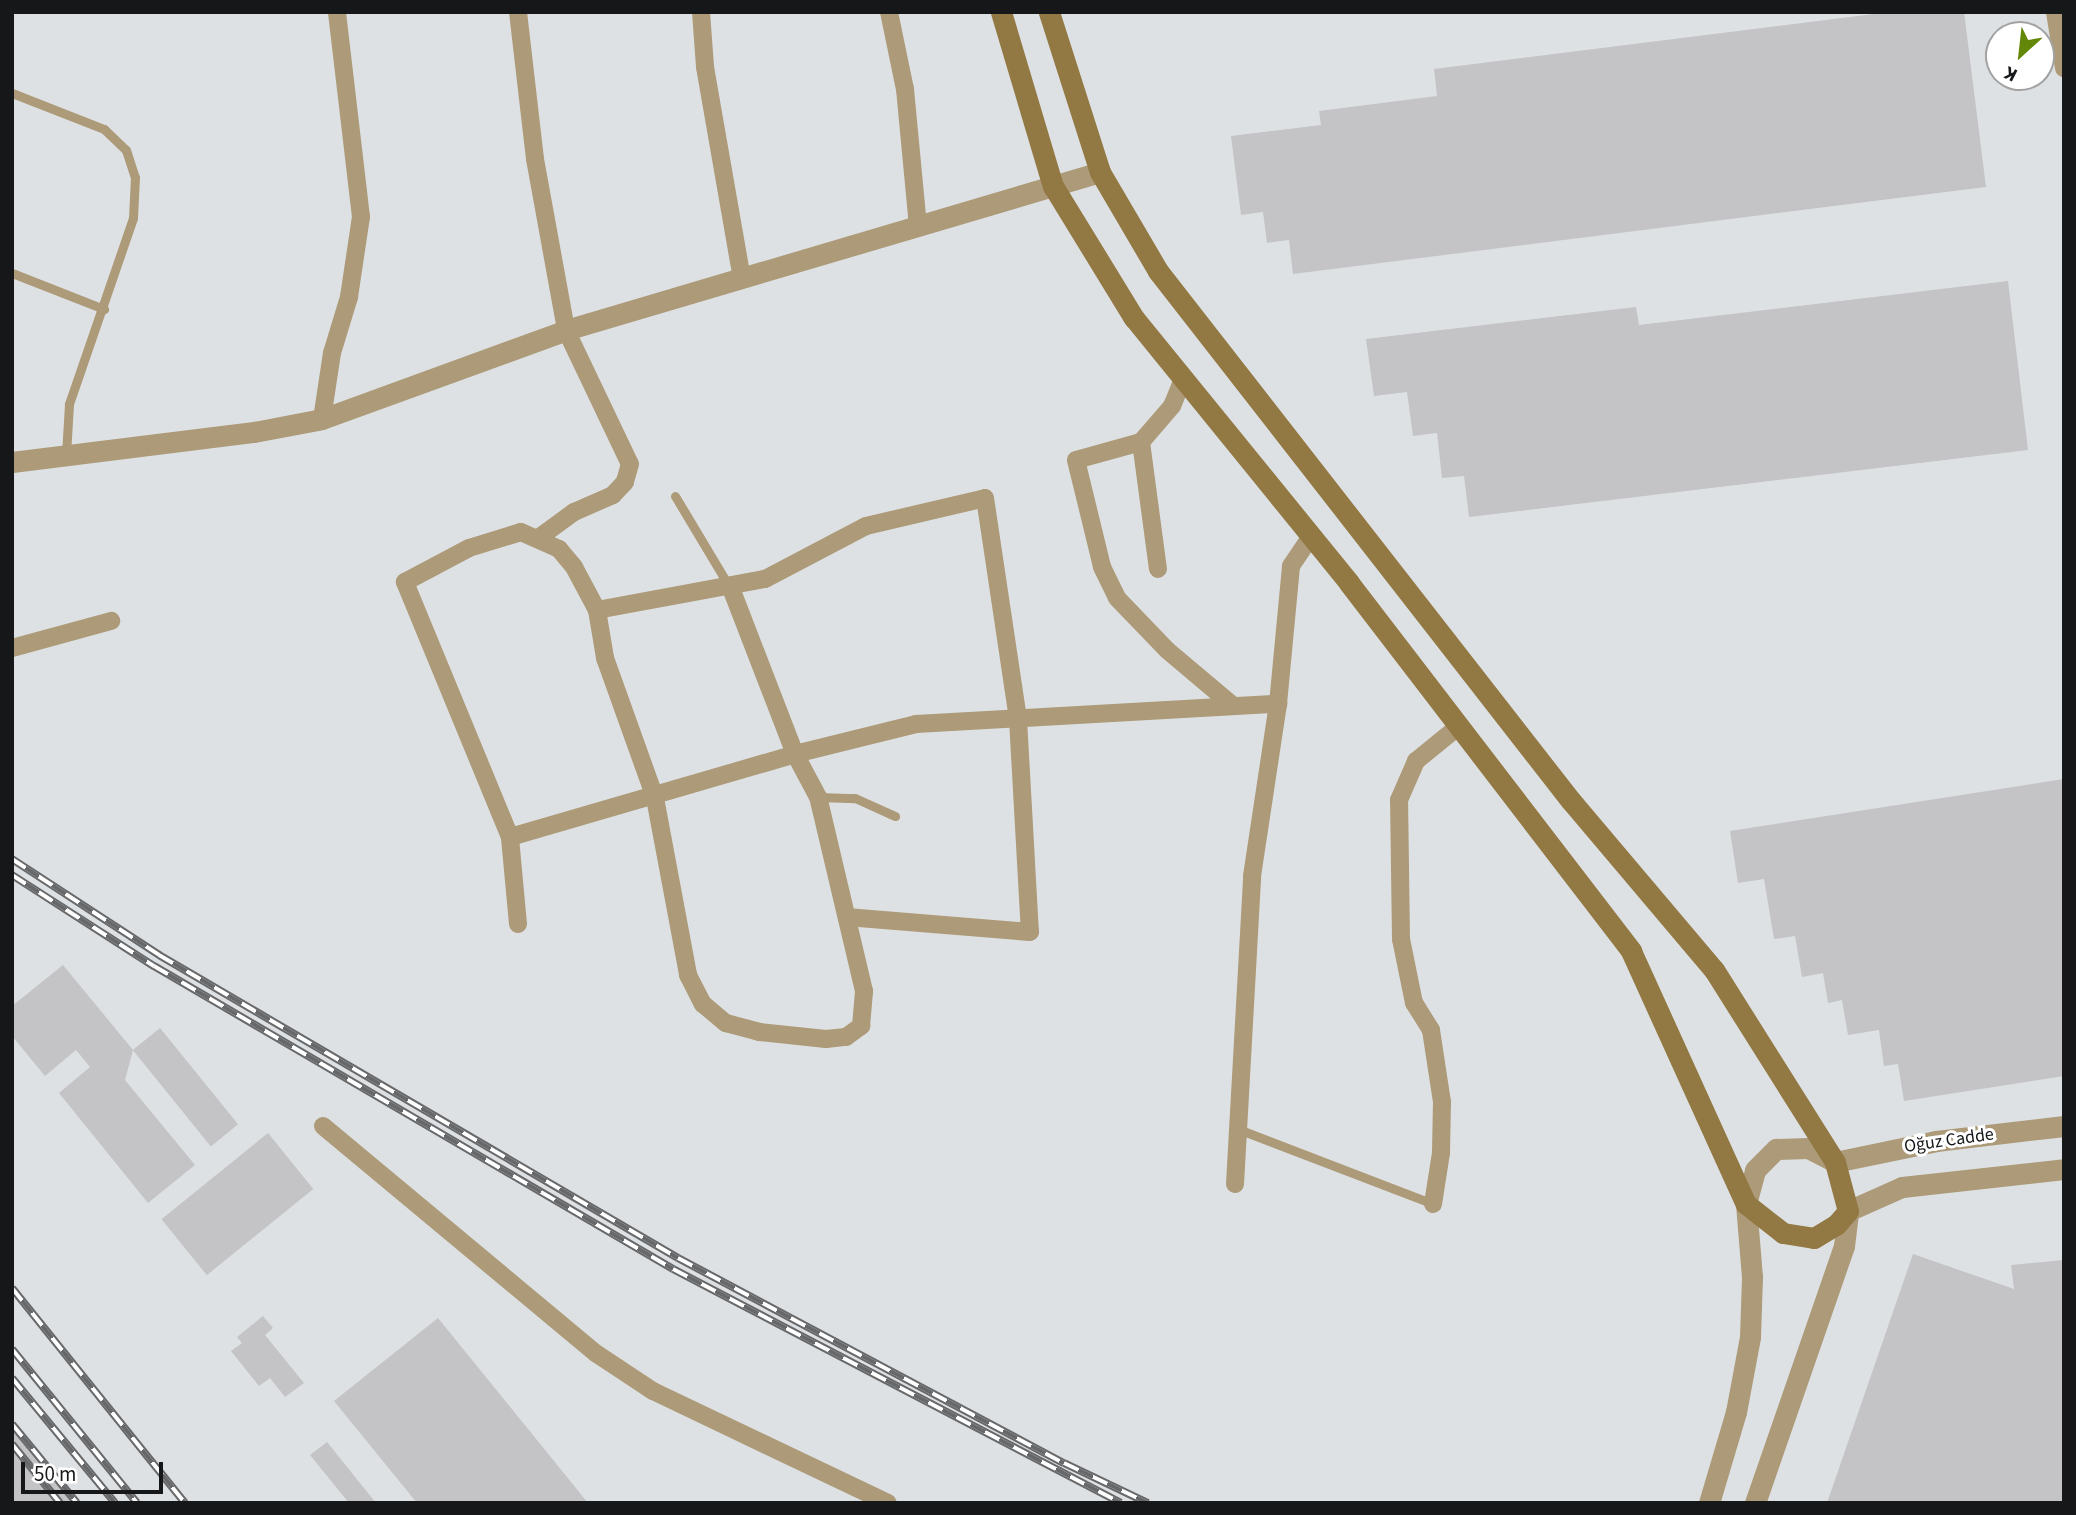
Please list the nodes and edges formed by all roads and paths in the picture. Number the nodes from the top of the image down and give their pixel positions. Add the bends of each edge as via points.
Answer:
1 (337, 12) edge
2 (517, 12) edge
3 (701, 12) edge
4 (889, 12) edge
5 (1001, 12) edge
6 (1049, 12) edge
7 (2055, 12) edge
8 (2064, 68) edge
9 (12, 93) edge
10 (1100, 172) junction
11 (1053, 186) junction
12 (918, 226) junction
13 (12, 273) edge
14 (742, 278) junction
15 (104, 309) junction
16 (566, 330) junction
17 (1184, 379) junction
18 (322, 419) junction
19 (1141, 442) junction
20 (66, 456) junction
21 (12, 462) edge
22 (675, 496) dead end
23 (1311, 536) junction
24 (540, 537) junction
25 (1158, 569) dead end
26 (731, 588) junction
27 (597, 610) junction
28 (111, 621) dead end
29 (12, 648) edge
30 (1231, 704) junction
31 (1278, 704) junction
32 (1017, 719) junction
33 (1459, 726) junction
34 (795, 754) junction
35 (818, 797) junction
36 (655, 798) junction
37 (895, 816) dead end
38 (510, 837) junction
39 (847, 917) junction
40 (518, 924) dead end
41 (323, 1126) dead end
42 (2064, 1126) edge
43 (1238, 1129) junction
44 (1835, 1162) junction
45 (2064, 1169) edge
46 (1235, 1184) dead end
47 (1433, 1204) joint
48 (1746, 1204) junction
49 (1848, 1211) junction
50 (888, 1503) edge
51 (1709, 1503) edge
52 (1755, 1503) edge

1 - 18 street via 361,217
2 - 16 street via 535,159
3 - 14 street via 705,67
4 - 12 street via 905,89
5 - 11 main road
6 - 10 main road
7 - 8 street
9 - 15 lane via 94,122 120,143 129,157 136,204
10 - 11 street
10 - 44 main road via 1158,271 1571,801 1714,970
11 - 12 street
11 - 17 main road via 1134,318
12 - 14 street
13 - 15 lane
14 - 16 street
15 - 20 lane via 69,404
16 - 18 street
16 - 24 street via 630,464 625,482 613,495 574,512
17 - 19 street via 1172,406
17 - 23 main road
18 - 20 street
19 - 25 street
19 - 30 street via 1076,460 1102,567 1117,598 1167,650
20 - 21 street
22 - 26 lane
23 - 31 street via 1291,566
23 - 33 main road
24 - 27 street via 574,567
24 - 38 street via 521,532 499,536 404,582
26 - 27 street
26 - 32 street via 765,579 866,526 985,498
26 - 34 street
27 - 36 street via 605,659
28 - 29 street
30 - 31 street
30 - 32 street
31 - 43 street via 1252,876
32 - 34 street via 916,724
32 - 39 street via 1030,932
33 - 47 street via 1416,761 1399,800 1401,939 1415,1003 1430,1030 1442,1102
33 - 48 main road via 1631,951
34 - 35 street
34 - 36 street
35 - 37 lane via 855,797
35 - 39 street
36 - 38 street
36 - 39 street via 688,975 703,1004 726,1023 759,1032 826,1039 858,1031 864,991
38 - 40 street
41 - 50 street via 597,1354 653,1391
42 - 44 street, Oğuz Cadde via 1936,1141
43 - 46 street
43 - 47 lane
44 - 48 street via 1808,1148 1776,1149 1755,1170
44 - 49 main road
45 - 49 street via 1902,1187
48 - 49 main road via 1783,1233 1814,1238 1836,1225
48 - 51 street via 1752,1277 1750,1337 1736,1412
49 - 52 street via 1844,1246

